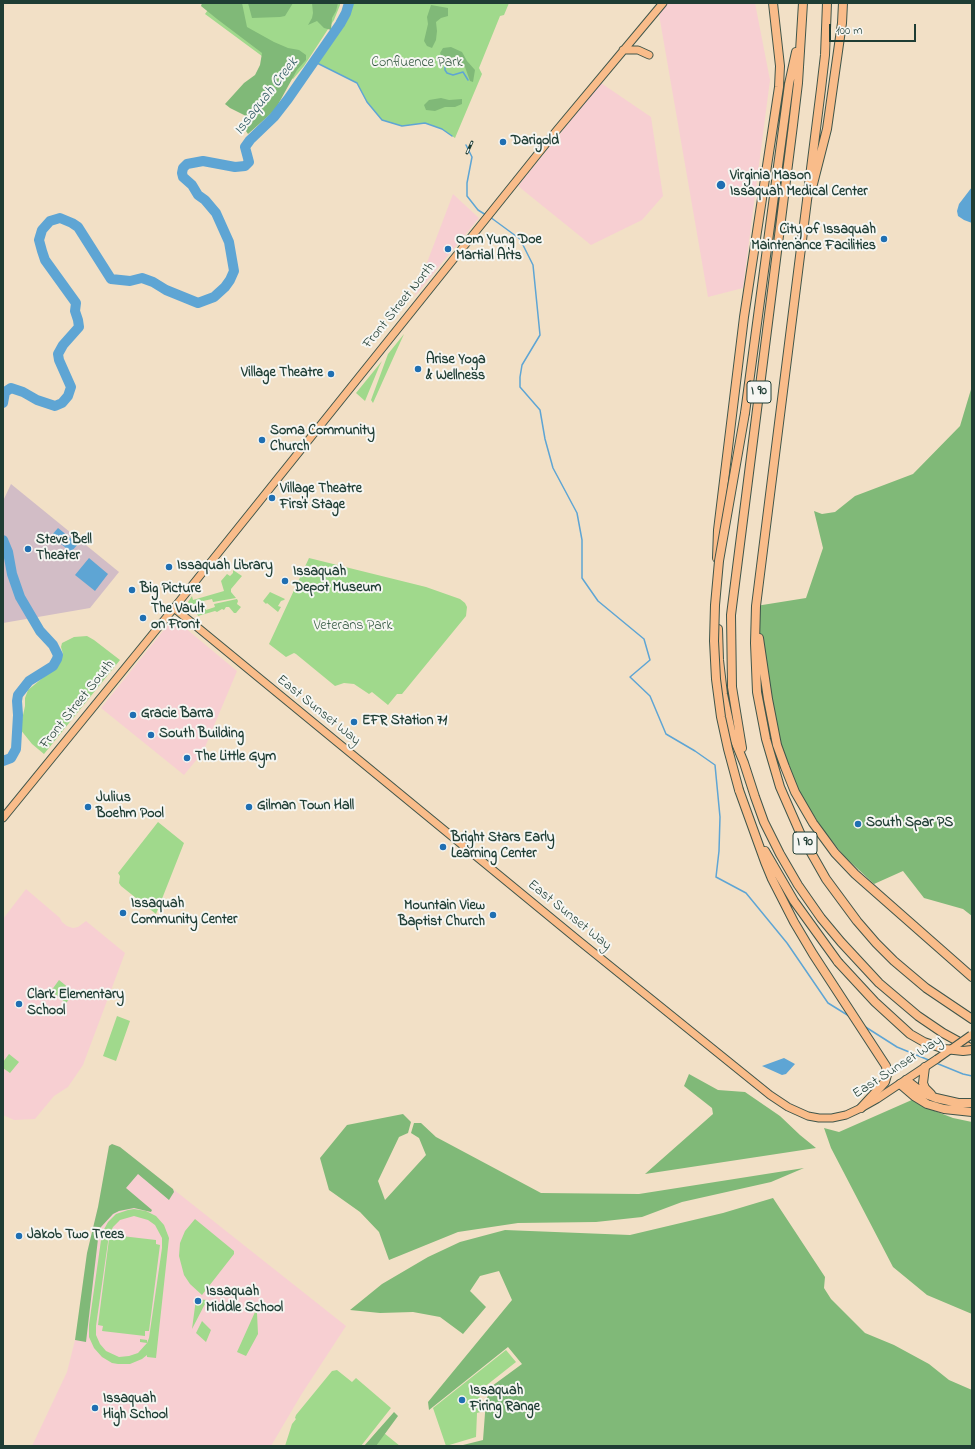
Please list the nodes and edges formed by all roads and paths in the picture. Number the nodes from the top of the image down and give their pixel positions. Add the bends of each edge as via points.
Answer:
1 (662, 3) edge
2 (773, 3) edge
3 (803, 3) edge
4 (827, 3) edge
5 (843, 3) edge
6 (803, 22) junction
7 (623, 50) junction
8 (649, 55) dead end
9 (805, 214) junction
10 (756, 606) junction
11 (174, 608) junction
12 (774, 726) junction
13 (744, 763) junction
14 (3, 818) edge
15 (756, 835) junction
16 (972, 971) edge
17 (972, 977) edge
18 (972, 1018) edge
19 (972, 1034) edge
20 (972, 1050) edge
21 (922, 1069) junction
22 (903, 1082) junction
23 (936, 1098) junction
24 (972, 1103) edge
25 (862, 1108) junction
26 (972, 1112) edge

1 - 7 main road, Front Street North
2 - 13 highway via 780,66 779,87 744,317 718,530 719,660 731,731
3 - 6 highway, I 90
4 - 9 highway, I 90 via 824,62
5 - 9 highway via 828,129
6 - 13 highway, I 90 via 793,124 731,615 732,686
6 - 15 highway, bridge via 789,84 745,413 719,561 715,605 716,679 721,717 739,790
7 - 8 main road via 637,50
7 - 11 main road, Front Street North
9 - 10 highway, I 90
10 - 12 highway via 761,655
10 - 18 highway, I 90 via 755,674 760,712 780,787 801,836 839,899 876,943 926,988
11 - 14 main road, Front Street South
11 - 25 main road, East Sunset Way via 574,938 770,1095 797,1112 819,1118 839,1117
12 - 16 highway via 788,767 803,799 836,847 867,878
12 - 17 highway via 784,767 795,792 829,845 864,882
13 - 20 highway, I 90 via 764,822 780,854 826,924 858,961 898,1000 943,1033
15 - 20 highway, bridge via 785,887 838,962 875,1002 910,1034 924,1042 945,1049
15 - 25 highway via 772,880 794,922 885,1062 887,1078 883,1086
19 - 21 main road, East Sunset Way, bridge
21 - 22 main road, East Sunset Way
21 - 23 highway via 923,1086
22 - 23 highway
22 - 25 main road, East Sunset Way
22 - 26 highway via 914,1096 927,1104
23 - 24 highway

